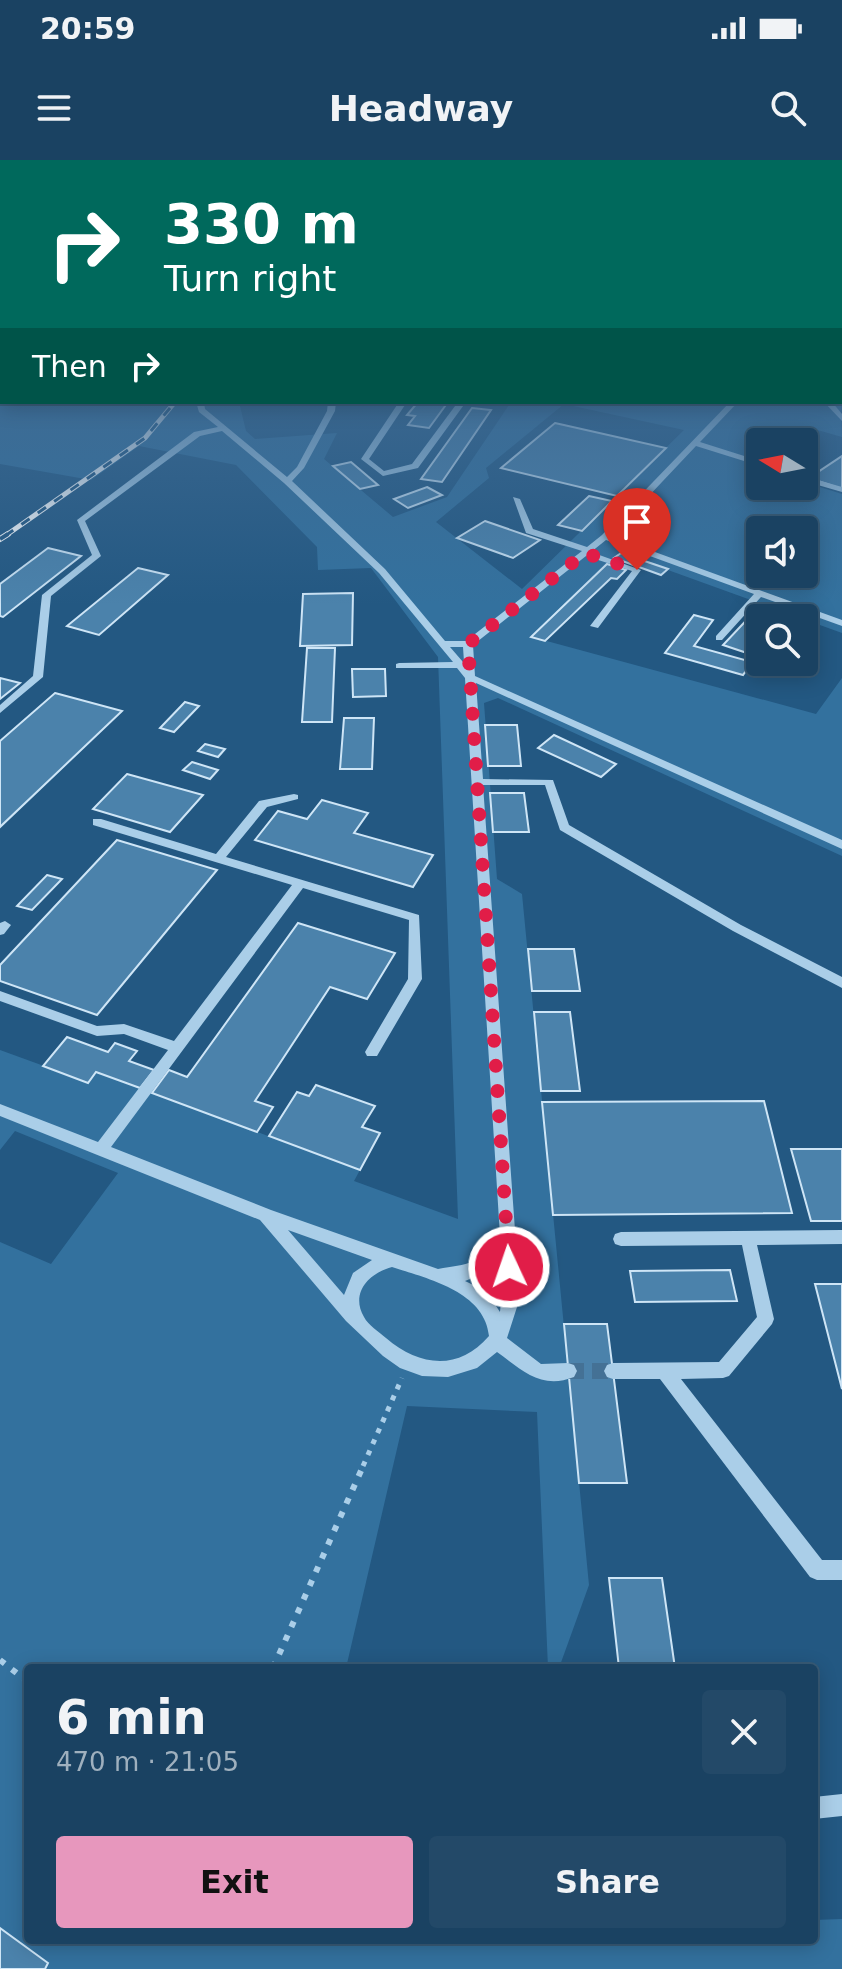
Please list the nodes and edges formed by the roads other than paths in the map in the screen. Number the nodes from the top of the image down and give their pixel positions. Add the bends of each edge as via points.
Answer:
1 (194, 436) edge
2 (234, 436) edge
3 (317, 436) edge
4 (380, 436) edge
5 (437, 436) edge
6 (701, 436) edge
7 (695, 443) junction
8 (746, 459) edge
9 (287, 481) junction
10 (818, 482) edge
11 (842, 490) edge
12 (516, 499) dead end
13 (605, 537) junction
14 (587, 551) junction
15 (760, 593) junction
16 (783, 604) edge
17 (818, 618) edge
18 (842, 623) edge
19 (595, 626) dead end
20 (719, 638) dead end
21 (443, 644) junction
22 (468, 644) junction
23 (399, 666) dead end
24 (467, 669) junction
25 (0, 710) edge
26 (477, 782) junction
27 (294, 797) dead end
28 (97, 822) dead end
29 (842, 845) edge
30 (218, 859) junction
31 (300, 883) junction
32 (842, 983) edge
33 (0, 996) edge
34 (178, 1048) junction
35 (372, 1052) dead end
36 (0, 1110) edge
37 (101, 1150) junction
38 (266, 1215) junction
39 (508, 1236) junction
40 (842, 1237) edge
41 (748, 1238) junction
42 (621, 1239) dead end
43 (392, 1260) junction
44 (432, 1274) junction
45 (357, 1318) junction
46 (498, 1342) junction
47 (568, 1371) tunnel mouth
48 (613, 1371) tunnel mouth
49 (665, 1371) junction
50 (842, 1570) edge
51 (842, 1805) edge
52 (818, 1808) edge

1 - 25 street via 81,520 97,556 47,595 38,677
2 - 9 street
3 - 9 street
4 - 5 street via 365,459 383,474 415,466
6 - 7 street
7 - 8 street
7 - 13 street
9 - 21 street via 382,571
10 - 11 street
12 - 14 street via 529,531
13 - 14 street
13 - 15 street
14 - 19 street via 637,570
14 - 22 street
15 - 16 street
15 - 20 street
17 - 18 street
21 - 22 street
21 - 24 street
22 - 24 street
23 - 24 street
24 - 26 street
24 - 29 street
26 - 32 street via 549,782 564,827
26 - 39 street
27 - 30 street via 263,804
28 - 30 street
30 - 31 street
31 - 34 street
31 - 35 street via 415,918 415,979
33 - 34 street via 97,1031 124,1029
34 - 37 street
36 - 37 street
37 - 38 street
38 - 43 street
38 - 45 street
39 - 44 street via 502,1249 479,1268 464,1274
39 - 46 street via 511,1298
40 - 41 street
41 - 42 street
41 - 49 street via 766,1319 723,1370
43 - 44 street
43 - 45 street via 369,1267 354,1285
44 - 46 street via 471,1291 487,1305
45 - 46 street via 408,1364 450,1369 483,1356
46 - 47 street via 538,1372
48 - 49 street
49 - 50 street via 817,1570
51 - 52 street

